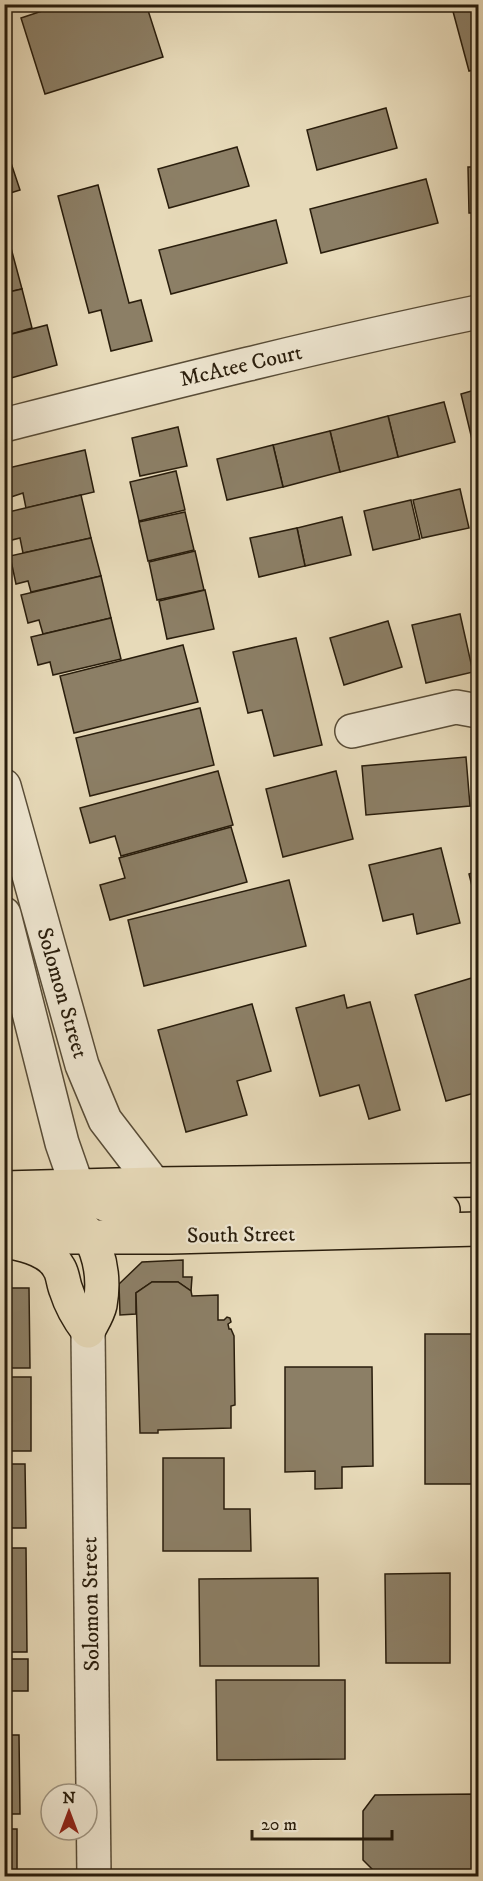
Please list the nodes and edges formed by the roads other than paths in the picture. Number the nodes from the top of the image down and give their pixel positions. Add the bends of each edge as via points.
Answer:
1 (478, 312) edge
2 (4, 425) edge
3 (478, 711) edge
4 (352, 730) dead end
5 (4, 786) edge
6 (4, 914) edge
7 (478, 1180) edge
8 (153, 1184) junction
9 (77, 1186) junction
10 (4, 1188) edge
11 (4, 1211) edge
12 (478, 1213) edge
13 (478, 1230) edge
14 (76, 1231) junction
15 (137, 1237) junction
16 (4, 1239) edge
17 (101, 1286) junction
18 (65, 1288) junction
19 (88, 1331) junction
20 (94, 1876) edge

1 - 2 street, McAtee Court
3 - 4 street via 456,707
5 - 8 street, Solomon Street via 82,1065 105,1120
6 - 9 street, Solomon Street via 62,1143
7 - 8 main road
8 - 9 main road
9 - 10 main road
9 - 12 main road via 98,1202 139,1212 372,1208
9 - 14 main road
11 - 14 main road via 62,1214
13 - 15 main road, South Street
14 - 15 main road, South Street
14 - 16 main road, South Street
14 - 17 main road via 99,1263
14 - 18 main road
15 - 17 main road via 111,1260
16 - 18 main road via 49,1257 60,1268
17 - 19 main road via 99,1306
18 - 19 main road
19 - 20 street, Solomon Street

